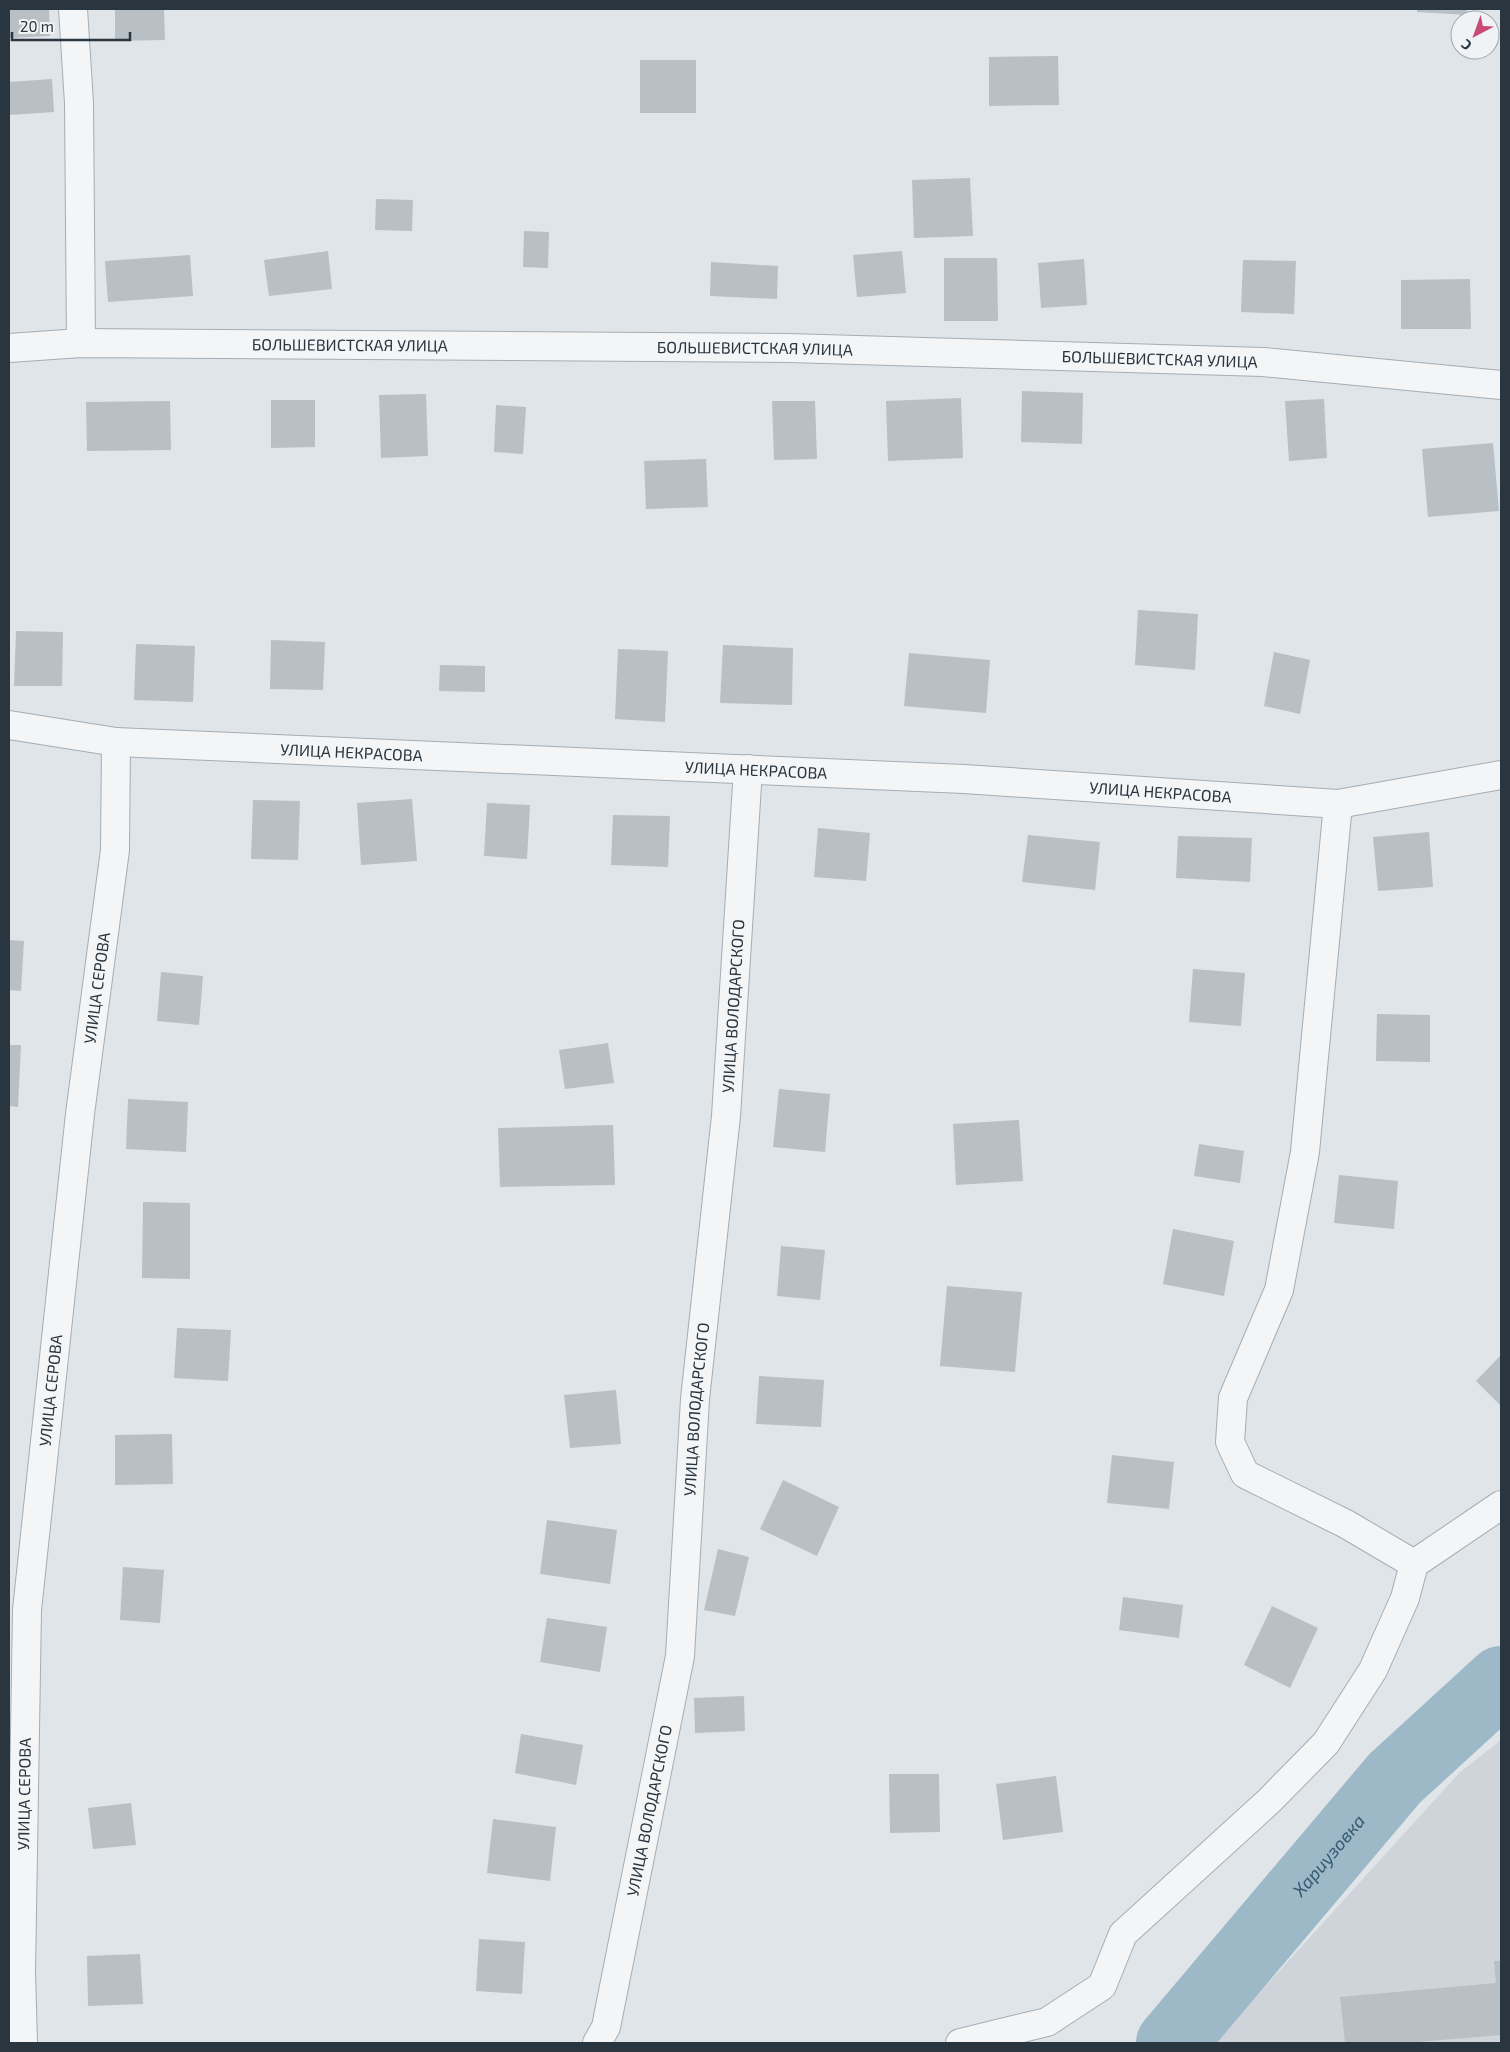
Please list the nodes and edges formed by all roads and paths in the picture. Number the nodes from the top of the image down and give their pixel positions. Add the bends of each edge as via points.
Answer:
1 (73, 9) edge
2 (81, 343) junction
3 (9, 348) edge
4 (1501, 385) edge
5 (9, 726) edge
6 (116, 742) junction
7 (748, 769) junction
8 (1501, 775) edge
9 (1338, 804) junction
10 (1501, 1505) edge
11 (1414, 1564) junction
12 (23, 2043) edge
13 (597, 2043) edge
14 (960, 2043) edge

1 - 2 street via 79,103
2 - 3 street, БОЛЬШЕВИСТСКАЯ УЛИЦА
2 - 4 street, БОЛЬШЕВИСТСКАЯ УЛИЦА via 789,348 1253,361
5 - 6 street, УЛИЦА НЕКРАСОВА
6 - 7 street, УЛИЦА НЕКРАСОВА
6 - 12 street, УЛИЦА СЕРОВА via 115,850 80,1114 27,1610 21,1973
7 - 9 street, УЛИЦА НЕКРАСОВА via 964,779
7 - 13 street, УЛИЦА ВОЛОДАРСКОГО via 726,1116 695,1399 680,1656 606,2027
8 - 9 street, УЛИЦА НЕКРАСОВА
9 - 11 street via 1305,1152 1279,1290 1233,1398 1230,1442 1246,1474 1346,1524
10 - 11 street
11 - 14 street via 1405,1598 1372,1670 1326,1742 1269,1801 1124,1934 1102,1986 1047,2022

